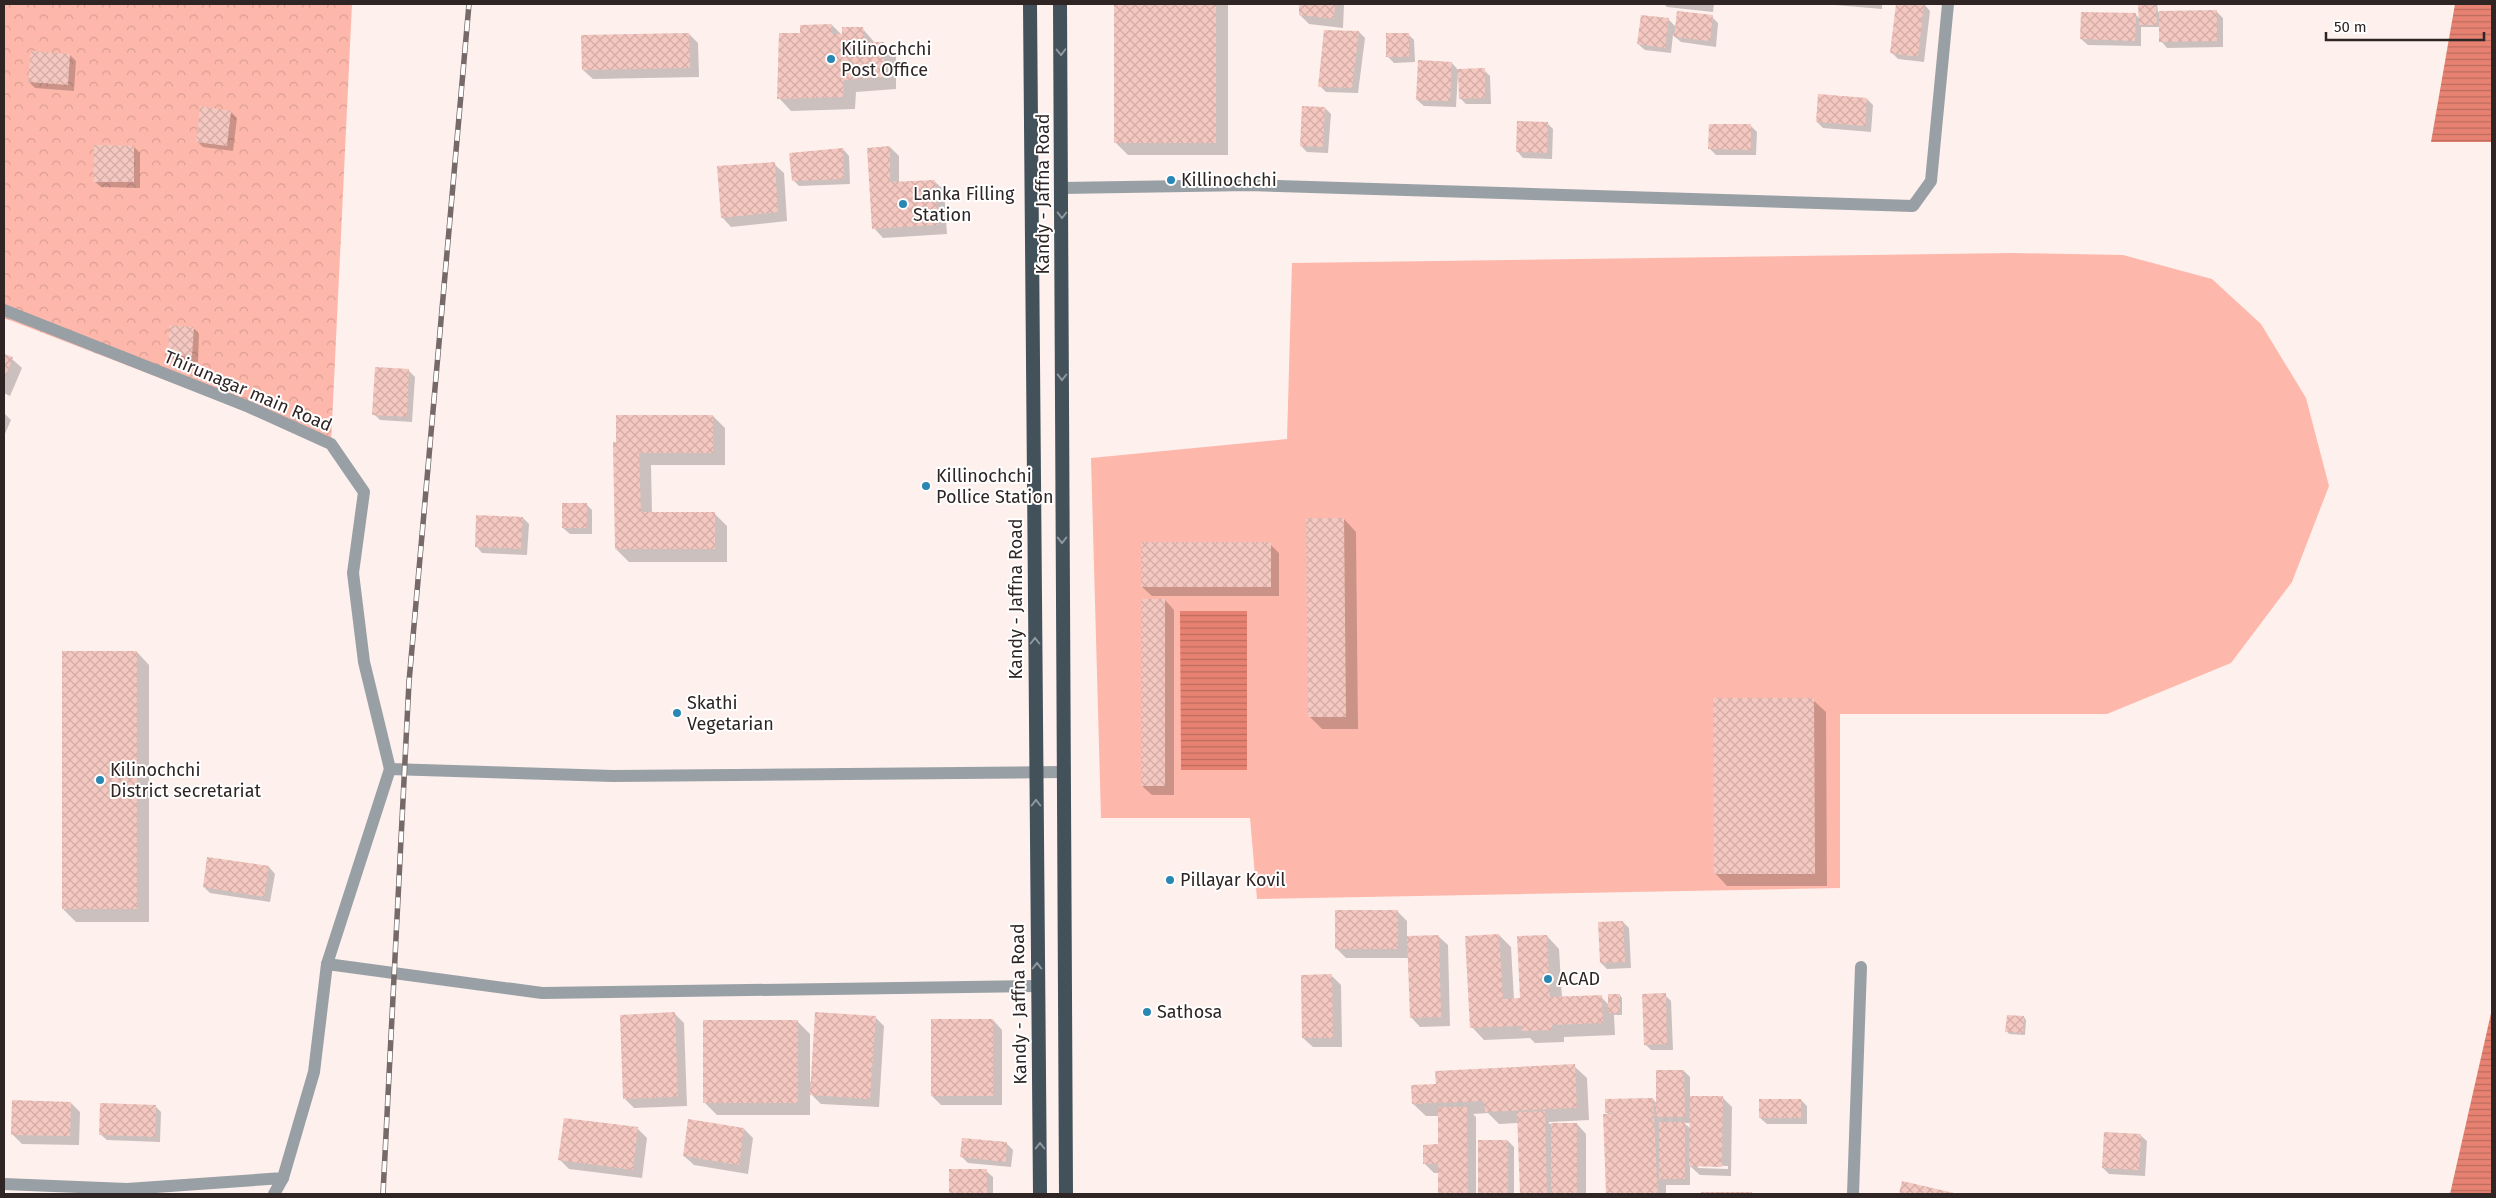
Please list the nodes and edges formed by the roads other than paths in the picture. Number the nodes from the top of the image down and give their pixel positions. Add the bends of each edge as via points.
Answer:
1 (1030, 4) edge
2 (1060, 4) edge
3 (1948, 4) edge
4 (1062, 188) junction
5 (4, 310) edge
6 (390, 769) junction
7 (1036, 772) junction
8 (1063, 772) junction
9 (327, 964) junction
10 (1861, 967) dead end
11 (1037, 986) junction
12 (283, 1178) junction
13 (4, 1184) edge
14 (274, 1194) edge
15 (1040, 1194) edge
16 (1066, 1194) edge
17 (1853, 1194) edge

7 -> 1 highway, Kandy - Jaffna Road
2 -> 4 highway, Kandy - Jaffna Road
3 - 4 street via 1931,181 1913,206 1249,185
4 -> 8 highway, Kandy - Jaffna Road
5 - 6 street, Thirunagar main Road via 249,407 331,444 364,492 353,573 364,662
6 - 7 street via 613,776
6 - 9 street
7 - 8 street
11 -> 7 highway, Kandy - Jaffna Road
8 - 16 highway, Kandy - Jaffna Road
9 - 11 street via 542,993
9 - 12 street via 314,1072
10 - 17 street
15 -> 11 highway, Kandy - Jaffna Road
12 - 13 street via 127,1189
12 - 14 street

